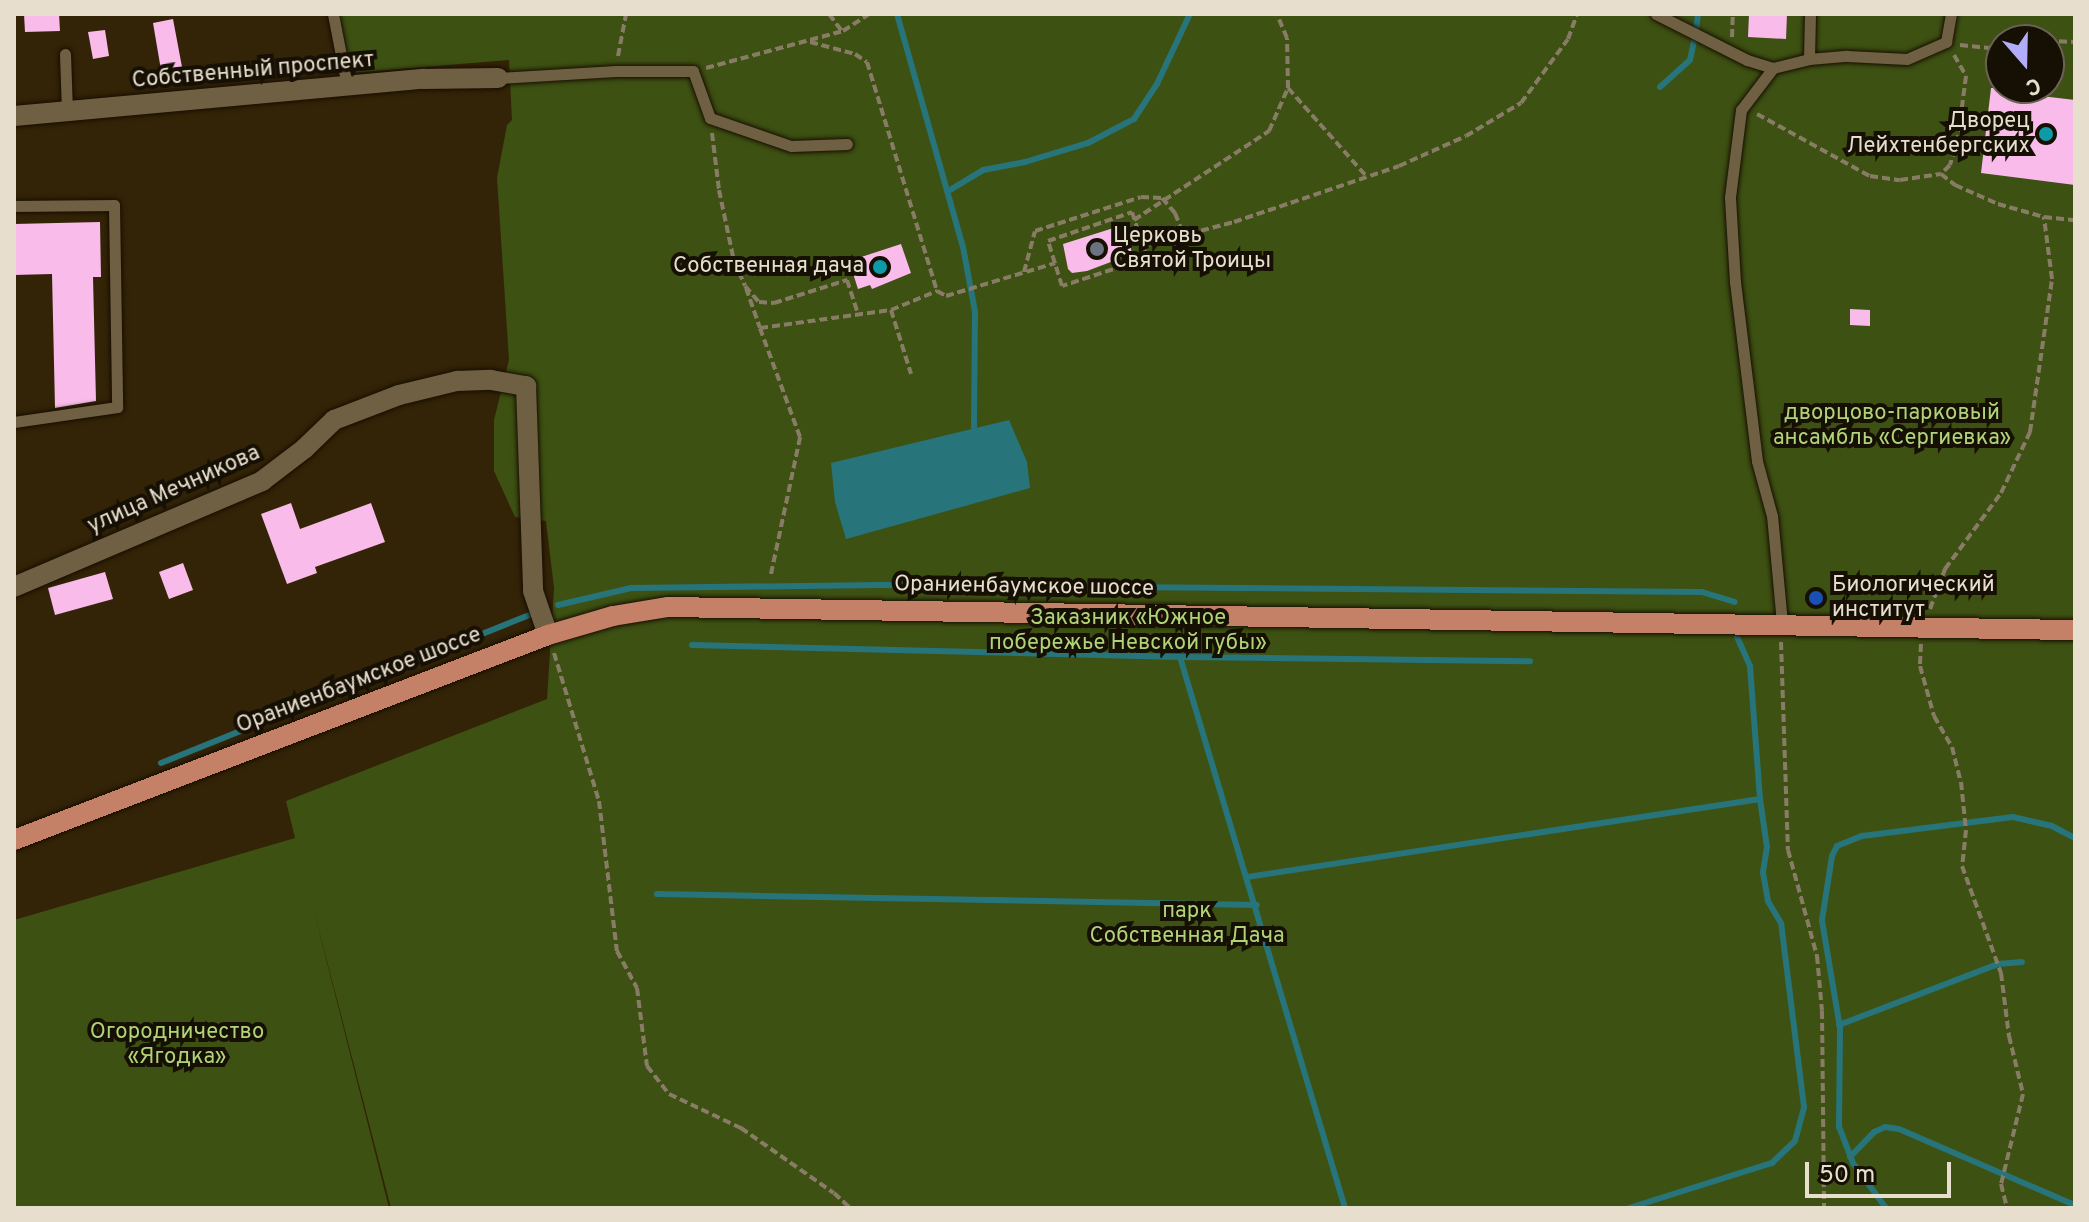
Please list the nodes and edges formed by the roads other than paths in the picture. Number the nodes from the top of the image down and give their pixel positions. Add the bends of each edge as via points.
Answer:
1 (333, 14) edge
2 (1656, 14) edge
3 (1810, 14) edge
4 (1951, 14) edge
5 (65, 54) dead end
6 (1809, 59) junction
7 (1773, 68) junction
8 (498, 78) joint
9 (347, 86) junction
10 (67, 112) junction
11 (14, 116) edge
12 (847, 144) dead end
13 (14, 206) edge
14 (14, 422) edge
15 (14, 587) edge
16 (1782, 623) junction
17 (2075, 630) edge
18 (548, 635) junction
19 (14, 840) edge

1 - 9 lane
2 - 7 lane
3 - 6 lane
4 - 6 lane via 1946,42 1907,59
5 - 10 lane
6 - 7 lane
7 - 16 lane via 1744,106 1736,130 1730,197 1735,282 1757,461 1774,529
8 - 9 street, Собственный проспект
8 - 12 lane via 693,71 710,118 791,146
9 - 10 street, Собственный проспект
10 - 11 street, Собственный проспект
13 - 14 lane via 114,205 117,407
15 - 18 street, улица Мечникова via 262,481 334,420 399,395 457,381 491,380 526,386 533,591
16 - 17 main road, Ораниенбаумское шоссе
16 - 18 main road, Ораниенбаумское шоссе via 683,607 613,616
18 - 19 main road, Ораниенбаумское шоссе

